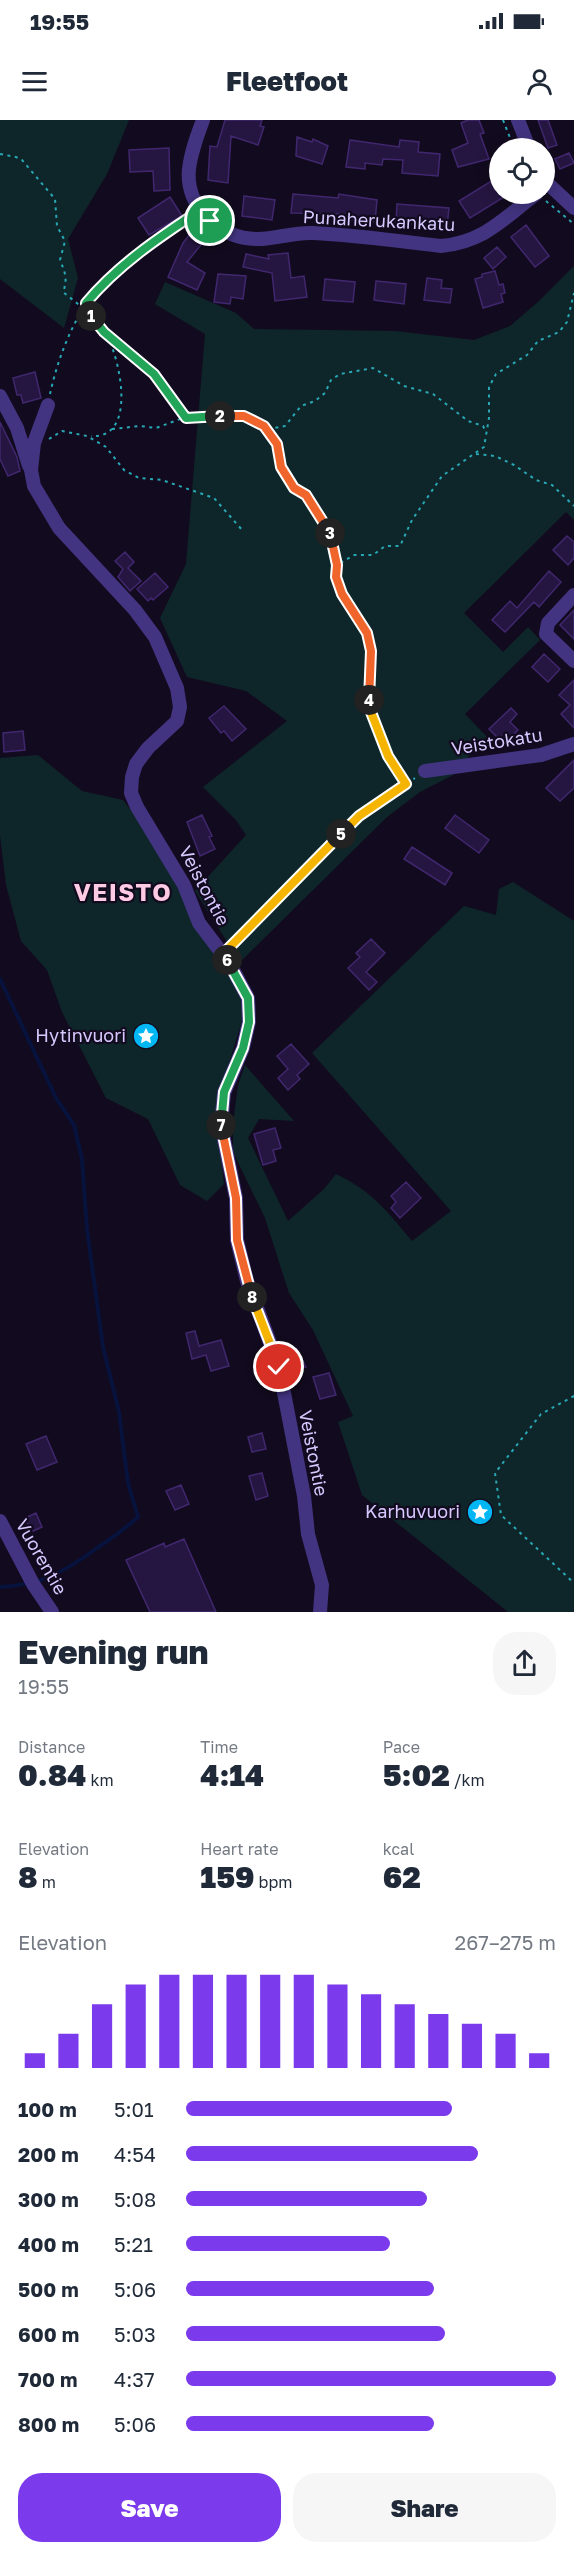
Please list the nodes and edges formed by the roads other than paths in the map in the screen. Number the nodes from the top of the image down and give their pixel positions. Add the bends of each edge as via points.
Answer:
1 (203, 120) edge
2 (518, 120) edge
3 (525, 138) edge
4 (555, 195) edge
5 (520, 204) edge
6 (574, 208) edge
7 (0, 396) edge
8 (48, 405) road end
9 (31, 470) junction
10 (574, 595) edge
11 (574, 661) edge
12 (574, 744) edge
13 (425, 771) road end
14 (0, 1521) edge
15 (52, 1612) edge
16 (320, 1612) edge

1 - 5 street, Punaherukankatu via 189,170 193,196 199,211 221,229 238,236 256,239 309,233 441,246 461,244 478,238
2 - 3 street
4 - 6 street
7 - 9 street via 17,428
8 - 9 street, Veistontie via 34,442
9 - 16 street, Veistontie via 34,486 59,528 155,637 177,688 177,721 136,764 131,793 184,885 200,923 248,998 243,1048 224,1092 221,1125 236,1198 237,1240 247,1281 279,1367 308,1534 322,1585
10 - 11 street via 548,623 546,634
12 - 13 street, Veistokatu via 541,755
14 - 15 street, Vuorentie

